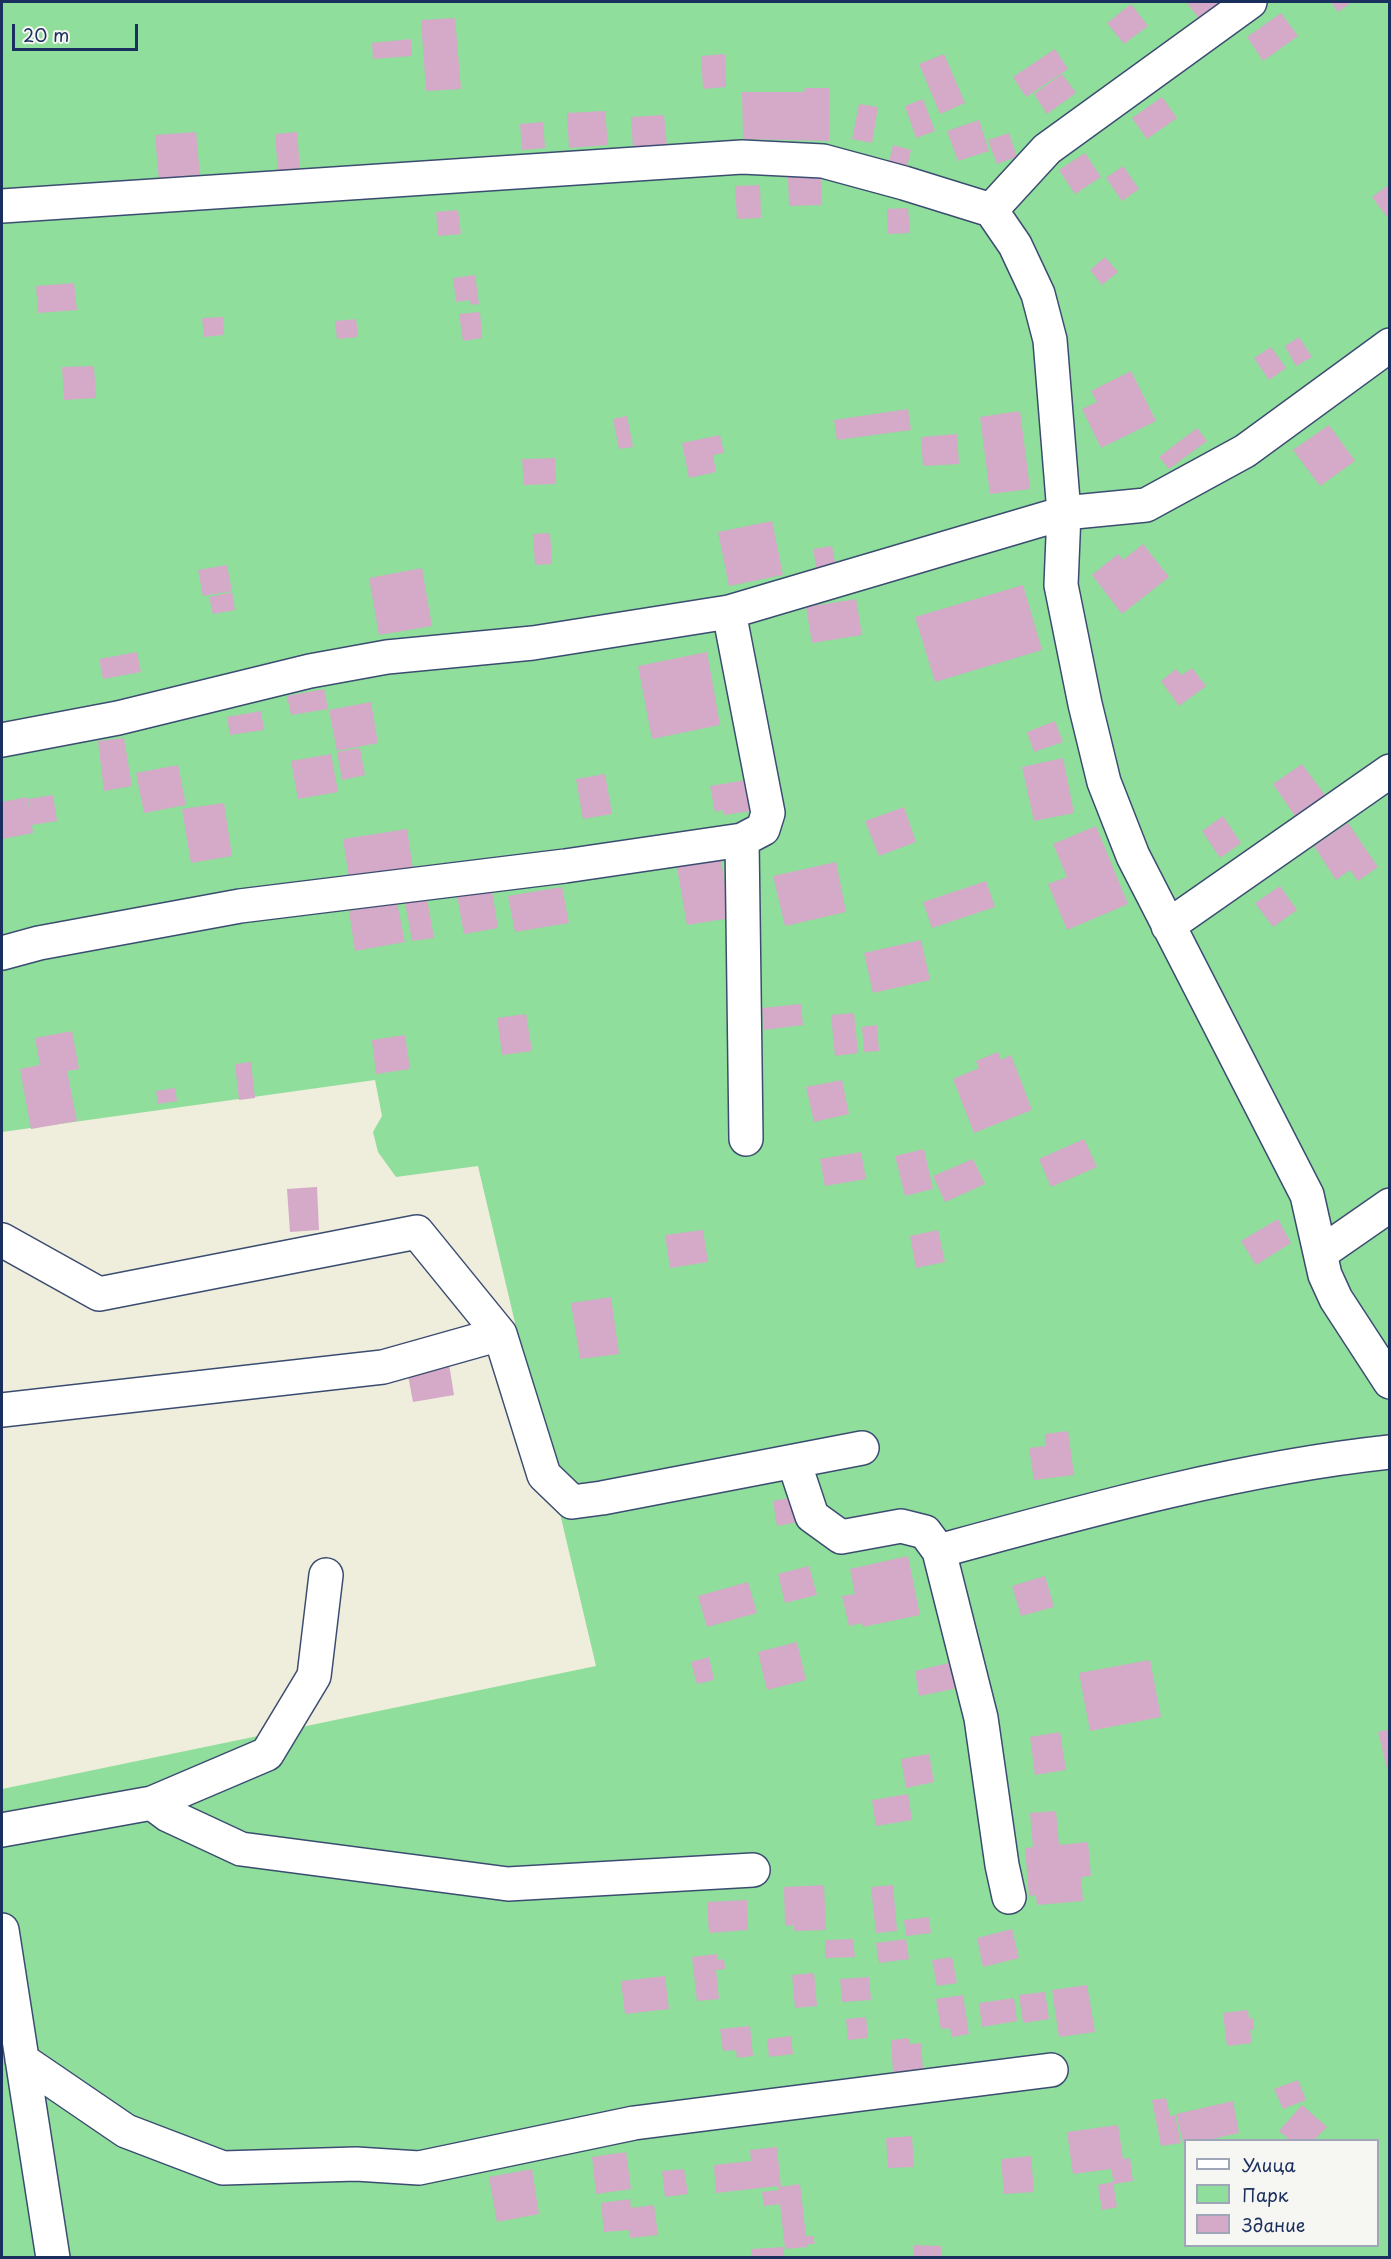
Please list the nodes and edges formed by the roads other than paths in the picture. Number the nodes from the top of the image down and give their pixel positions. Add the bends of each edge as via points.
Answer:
1 (1250, 2) edge
2 (2, 206) edge
3 (991, 210) junction
4 (1389, 345) edge
5 (1064, 513) junction
6 (729, 612) junction
7 (2, 741) edge
8 (1389, 771) edge
9 (742, 840) junction
10 (1168, 926) junction
11 (2, 953) edge
12 (746, 1139) dead end
13 (1389, 1204) edge
14 (2, 1240) edge
15 (1321, 1253) junction
16 (500, 1335) junction
17 (1389, 1382) edge
18 (2, 1410) edge
19 (862, 1448) dead end
20 (1389, 1452) edge
21 (794, 1462) junction
22 (939, 1551) junction
23 (326, 1575) dead end
24 (152, 1803) junction
25 (2, 1830) edge
26 (753, 1870) dead end
27 (1009, 1897) dead end
28 (2, 1930) edge
29 (22, 2060) junction
30 (1051, 2070) dead end
31 (53, 2258) edge

1 - 3 street via 1047,148
2 - 3 street via 742,157 823,161
3 - 5 street via 1015,245 1038,294 1050,340
4 - 5 street via 1245,451 1146,505
5 - 6 street
5 - 10 street via 1061,585 1104,782 1133,856
6 - 7 street via 532,643 387,657
6 - 9 street via 768,813 763,829
8 - 10 street
9 - 11 street via 240,906
9 - 12 street
10 - 15 street via 1307,1196
13 - 15 street
14 - 16 street via 99,1294 417,1232
15 - 17 street via 1325,1275 1336,1299
16 - 18 street via 383,1367
16 - 21 street via 544,1475 572,1502
19 - 21 street
20 - 22 street via 1334,1458 1191,1488
21 - 22 street via 812,1516 842,1537 901,1526 925,1532
22 - 27 street via 981,1718
23 - 24 street via 314,1676 267,1754
24 - 25 street
24 - 26 street via 168,1815 241,1848 508,1884
28 - 29 street
29 - 30 street via 126,2131 223,2168 356,2164 418,2168 634,2123
29 - 31 street

